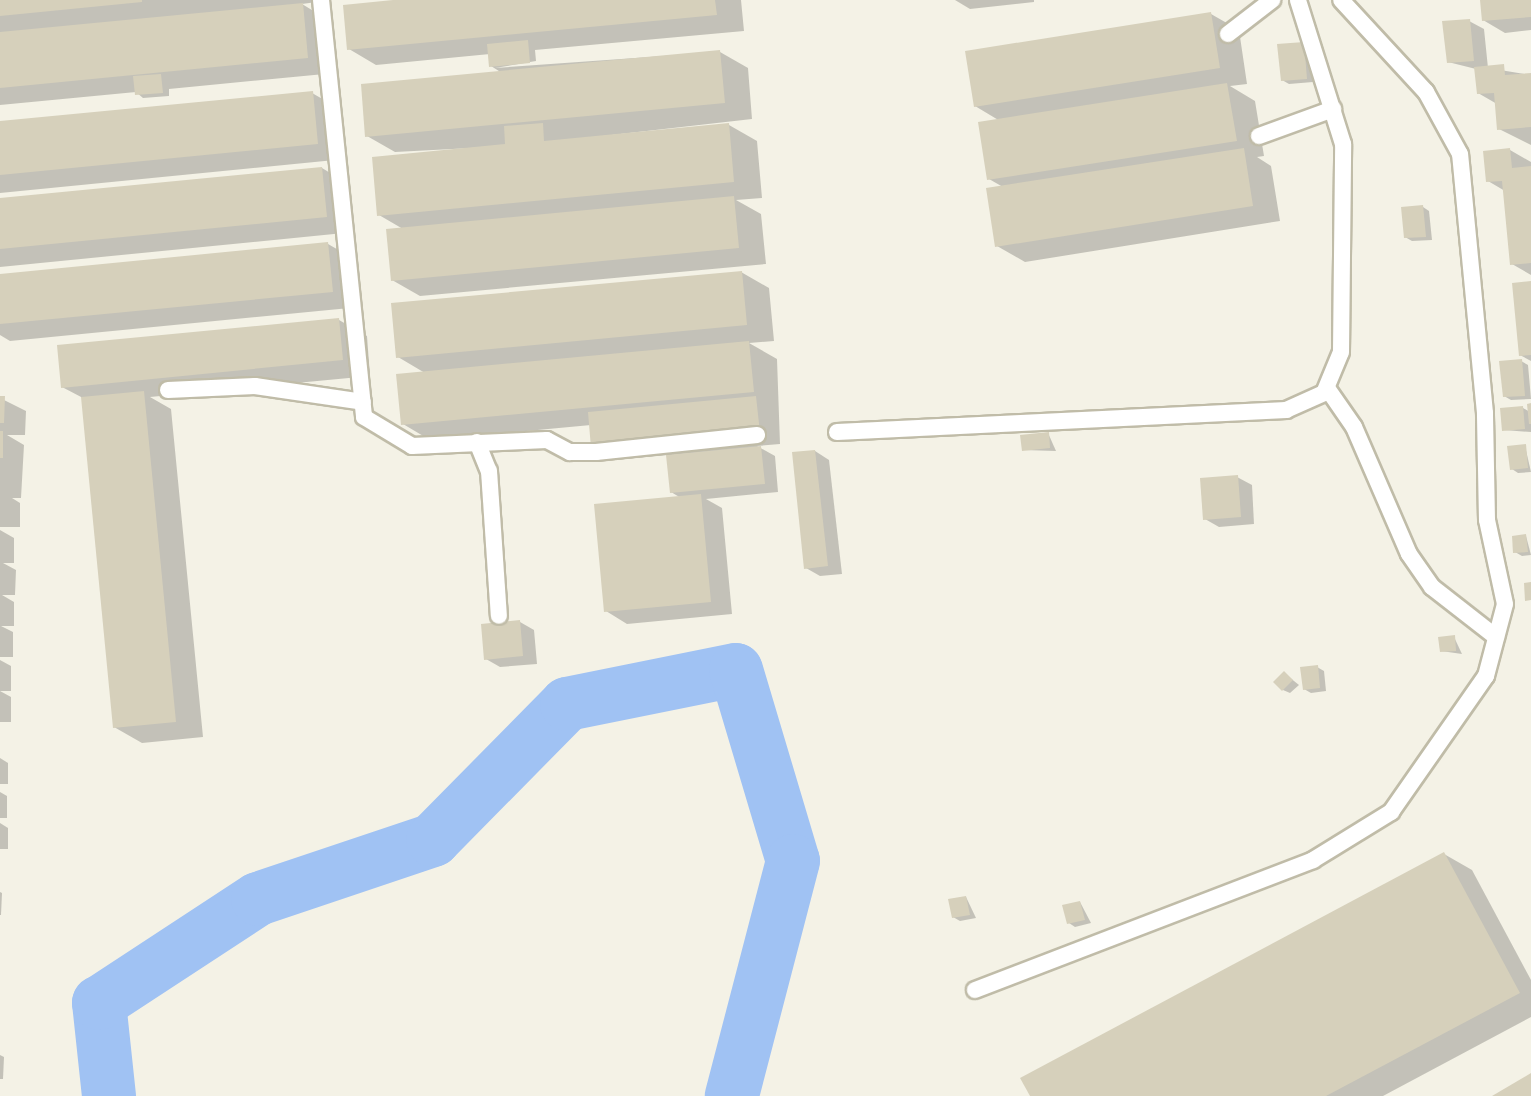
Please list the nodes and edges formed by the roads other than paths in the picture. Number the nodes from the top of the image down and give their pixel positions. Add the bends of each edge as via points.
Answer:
1 (321, 0) edge
2 (1272, 0) edge
3 (1298, 0) edge
4 (1340, 0) edge
5 (1228, 34) dead end
6 (1333, 109) junction
7 (1259, 136) dead end
8 (1327, 388) junction
9 (168, 390) dead end
10 (363, 402) junction
11 (837, 432) dead end
12 (757, 435) dead end
13 (477, 442) junction
14 (499, 616) dead end
15 (1496, 638) junction
16 (975, 990) dead end

1 - 10 lane
2 - 5 lane
3 - 6 lane
4 - 15 lane via 1426,92 1460,154 1485,413 1486,520 1504,604
6 - 7 lane
6 - 8 lane via 1343,144 1345,235 1341,352
8 - 11 lane via 1310,404 1286,410
8 - 15 lane via 1354,427 1409,554 1432,587
9 - 10 lane via 255,386
10 - 13 lane via 364,417 378,431 412,446
12 - 13 lane via 570,452 547,440
13 - 14 lane via 489,471
15 - 16 lane via 1486,676 1391,812 1313,860

